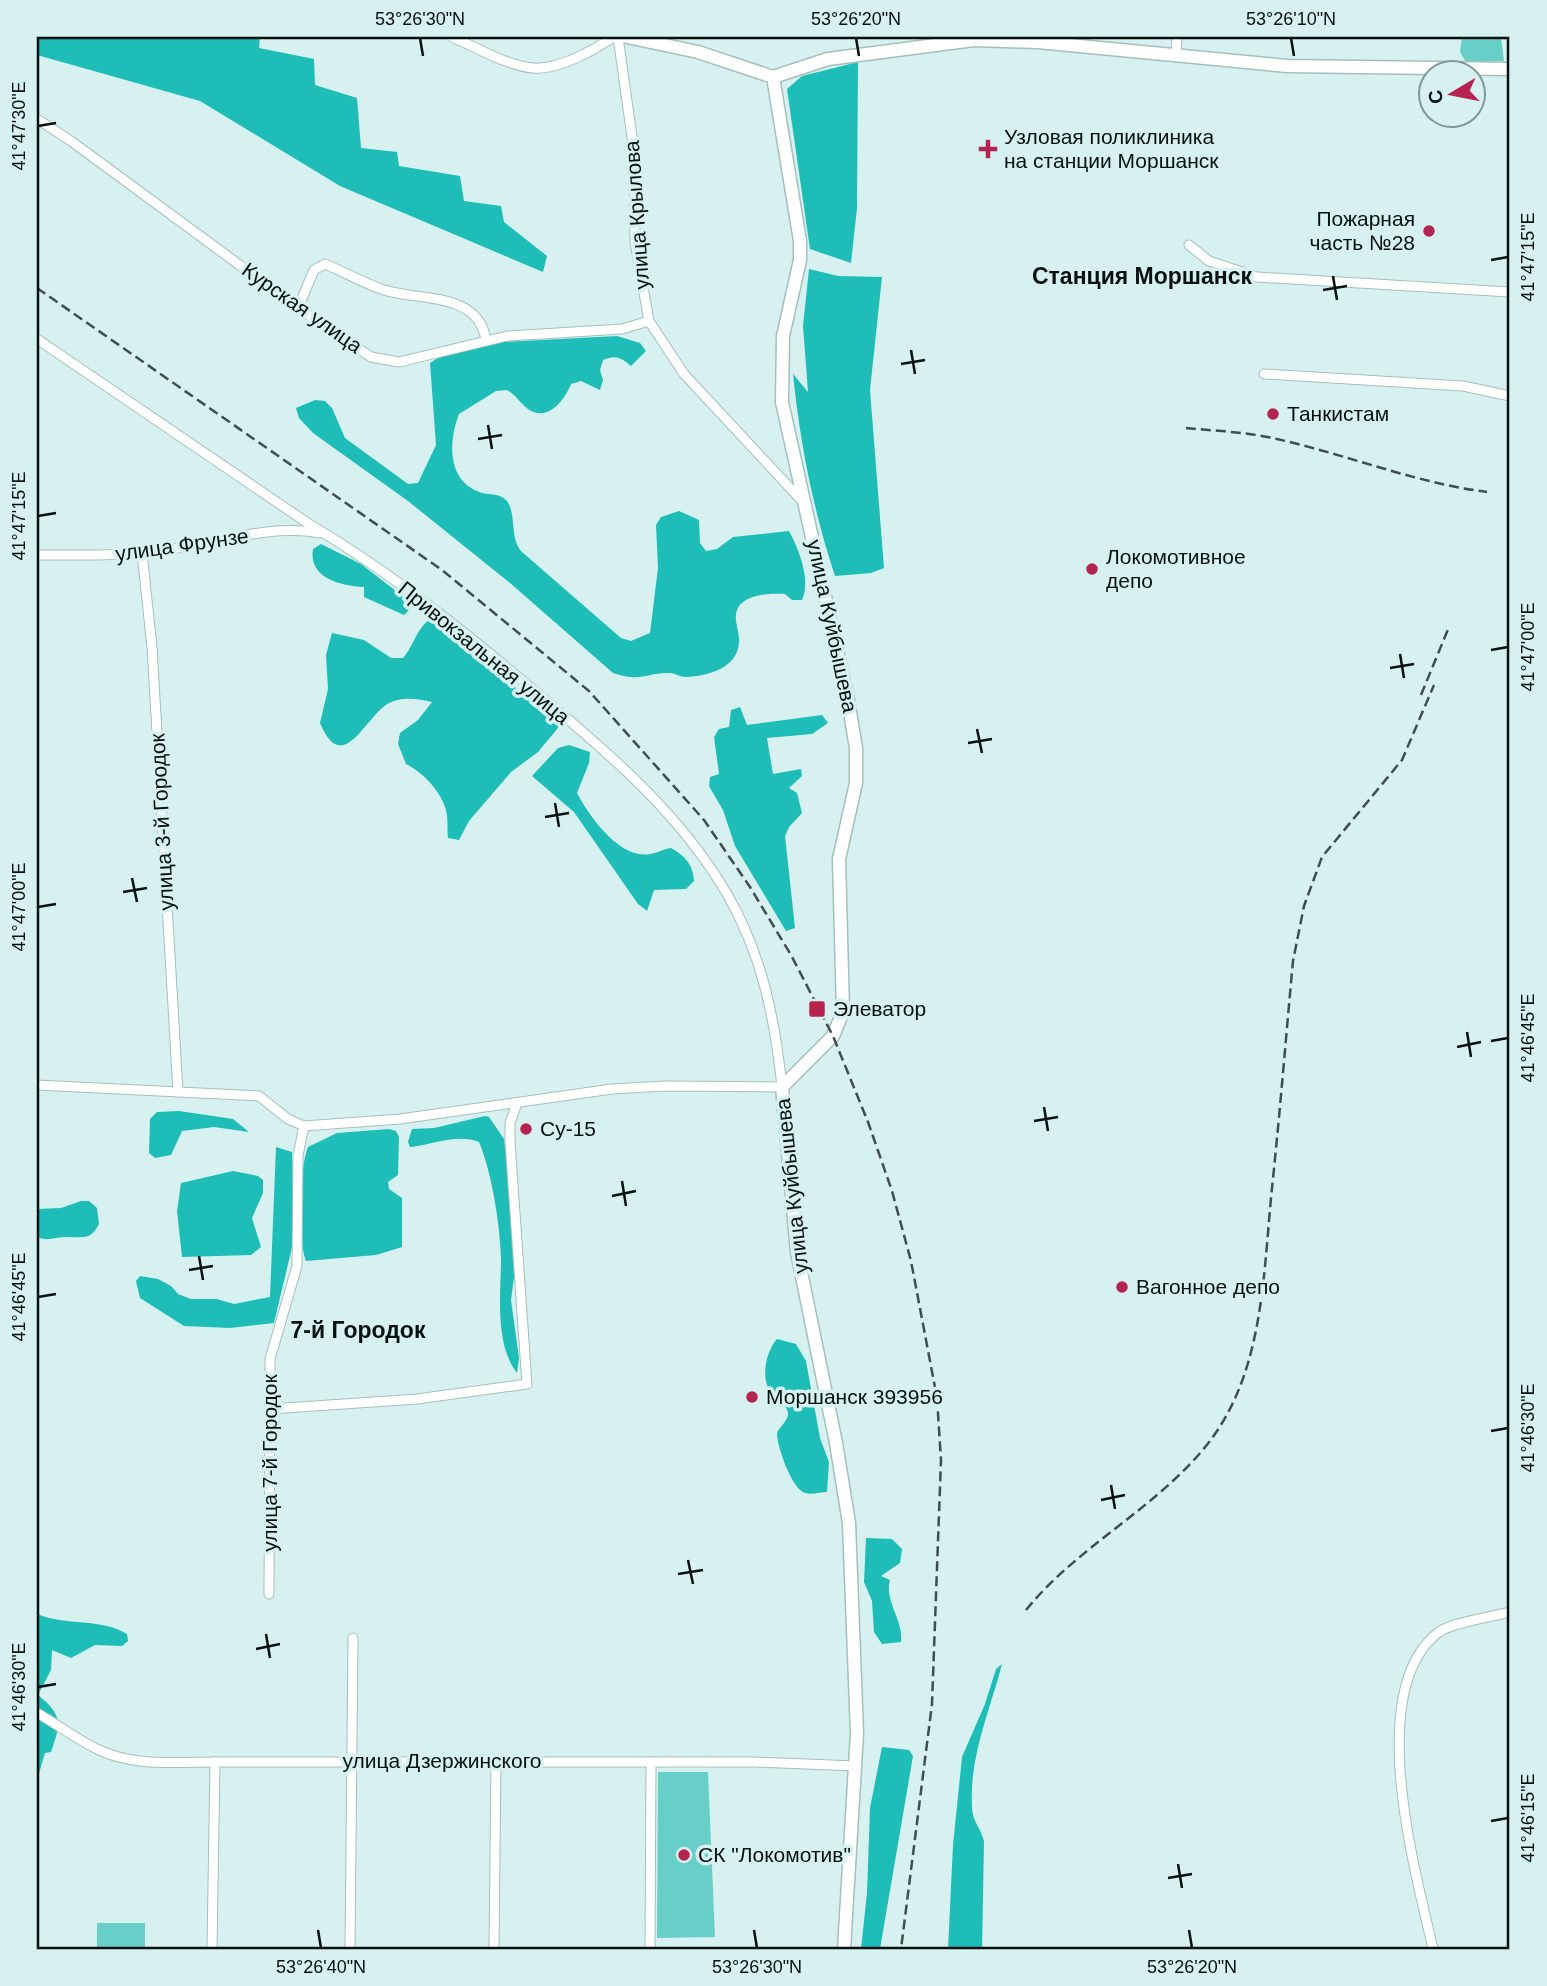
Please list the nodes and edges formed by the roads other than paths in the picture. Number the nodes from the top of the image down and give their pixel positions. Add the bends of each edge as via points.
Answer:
1 (452, 37) edge
2 (613, 37) edge
3 (618, 37) edge
4 (627, 37) edge
5 (1177, 37) edge
6 (952, 39) edge
7 (924, 41) edge
8 (1176, 56) junction
9 (1510, 69) edge
10 (773, 77) junction
11 (37, 119) edge
12 (1189, 245) dead end
13 (1510, 292) edge
14 (298, 308) junction
15 (649, 320) junction
16 (37, 339) edge
17 (486, 340) junction
18 (1264, 374) dead end
19 (1510, 396) edge
20 (805, 504) junction
21 (309, 527) junction
22 (142, 553) junction
23 (37, 555) edge
24 (37, 1085) edge
25 (782, 1087) junction
26 (178, 1092) junction
27 (517, 1103) junction
28 (304, 1126) junction
29 (270, 1409) junction
30 (269, 1594) dead end
31 (1510, 1612) edge
32 (353, 1638) dead end
33 (37, 1713) edge
34 (352, 1761) junction
35 (496, 1761) junction
36 (215, 1762) junction
37 (651, 1762) junction
38 (856, 1766) junction
39 (212, 1949) edge
40 (350, 1949) edge
41 (494, 1949) edge
42 (650, 1949) edge
43 (844, 1949) edge
44 (1433, 1949) edge

1 - 2 street via 539,68 572,58
3 - 15 street, улица Крылова via 634,151 635,242
4 - 10 street via 698,52
5 - 8 street
6 - 7 street
6 - 8 street
7 - 10 street via 828,59
8 - 9 street via 1287,66
10 - 20 street, улица Куйбышева via 800,242 783,336 782,402
11 - 14 street, Курская улица
12 - 13 street via 1209,261 1257,277
14 - 17 street, Курская улица via 371,357 399,362
14 - 17 street via 314,270 326,264 383,290 463,307 480,319
15 - 17 street, Курская улица via 622,329 540,332
15 - 20 street, улица Крылова via 665,347 732,428
16 - 21 street, Привокзальная улица
18 - 19 street via 1463,386
20 - 25 street, улица Куйбышева via 848,699 856,783 839,859 843,1012 833,1036
21 - 22 street, улица Фрунзе
21 - 25 street, Привокзальная улица via 348,546 491,653 621,764 701,853 729,896 756,954 777,1037
22 - 23 street, улица Фрунзе
22 - 26 street, улица 3-й Городок via 152,647
24 - 26 street
25 - 27 street via 652,1087
25 - 38 street, улица Куйбышева via 797,1252 849,1523
26 - 28 street via 259,1096
27 - 28 street
27 - 29 street via 510,1142 527,1384 417,1399
28 - 29 street, улица 7-й Городок via 298,1155 297,1266 270,1359
29 - 30 street, улица 7-й Городок
31 - 44 street via 1442,1630 1428,1642 1407,1688 1399,1745 1400,1797
32 - 34 street
33 - 36 street, улица Дзержинского via 120,1758
34 - 35 street, улица Дзержинского
34 - 36 street, улица Дзержинского
34 - 40 street
35 - 37 street, улица Дзержинского
35 - 41 street
36 - 39 street
37 - 38 street, улица Дзержинского
37 - 42 street
38 - 43 street, улица Куйбышева

